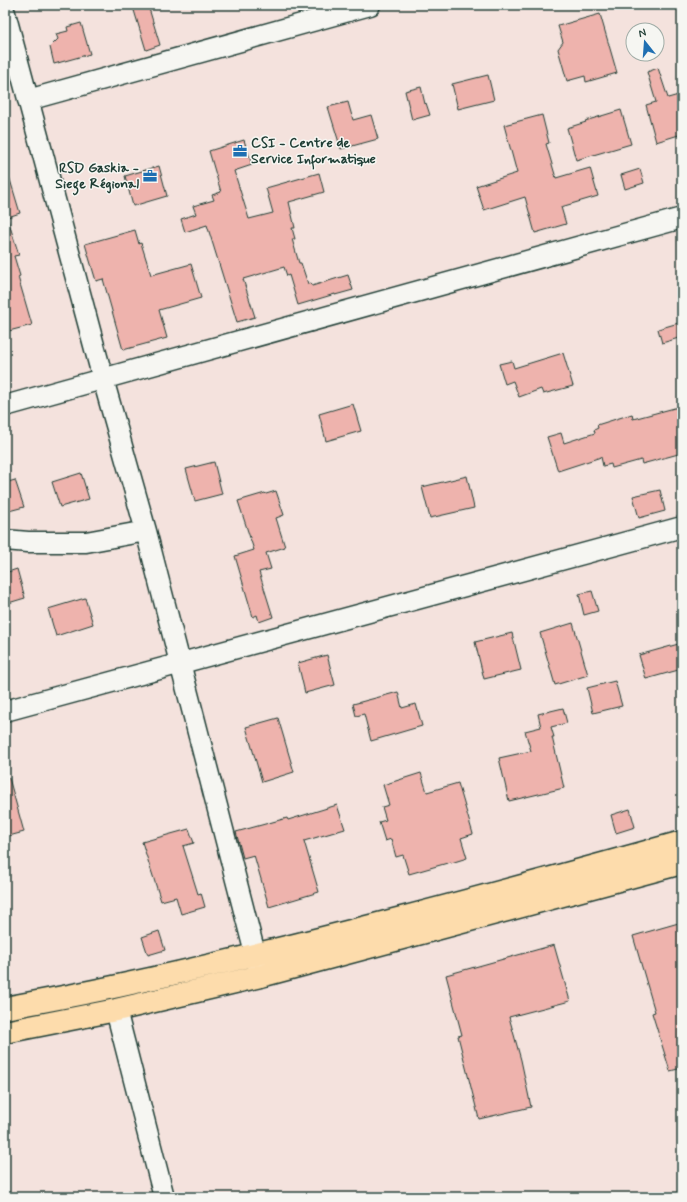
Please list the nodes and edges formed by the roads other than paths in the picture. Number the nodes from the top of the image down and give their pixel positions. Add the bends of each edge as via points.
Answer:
1 (370, 5) edge
2 (5, 13) edge
3 (28, 100) junction
4 (682, 218) edge
5 (103, 379) junction
6 (5, 406) edge
7 (682, 527) edge
8 (146, 531) junction
9 (5, 540) edge
10 (181, 663) junction
11 (5, 711) edge
12 (682, 842) edge
13 (682, 863) edge
14 (255, 955) junction
15 (261, 976) junction
16 (5, 1008) edge
17 (116, 1010) junction
18 (5, 1032) edge
19 (164, 1197) edge

1 - 3 street
2 - 3 street
3 - 5 street
4 - 5 street
5 - 6 street
5 - 8 street
7 - 10 street
8 - 9 street via 86,542
8 - 10 street
10 - 11 street
10 - 14 street
12 - 14 highway
13 - 15 highway
14 - 15 street
14 - 16 highway
15 - 17 highway
17 - 18 highway
17 - 19 street

